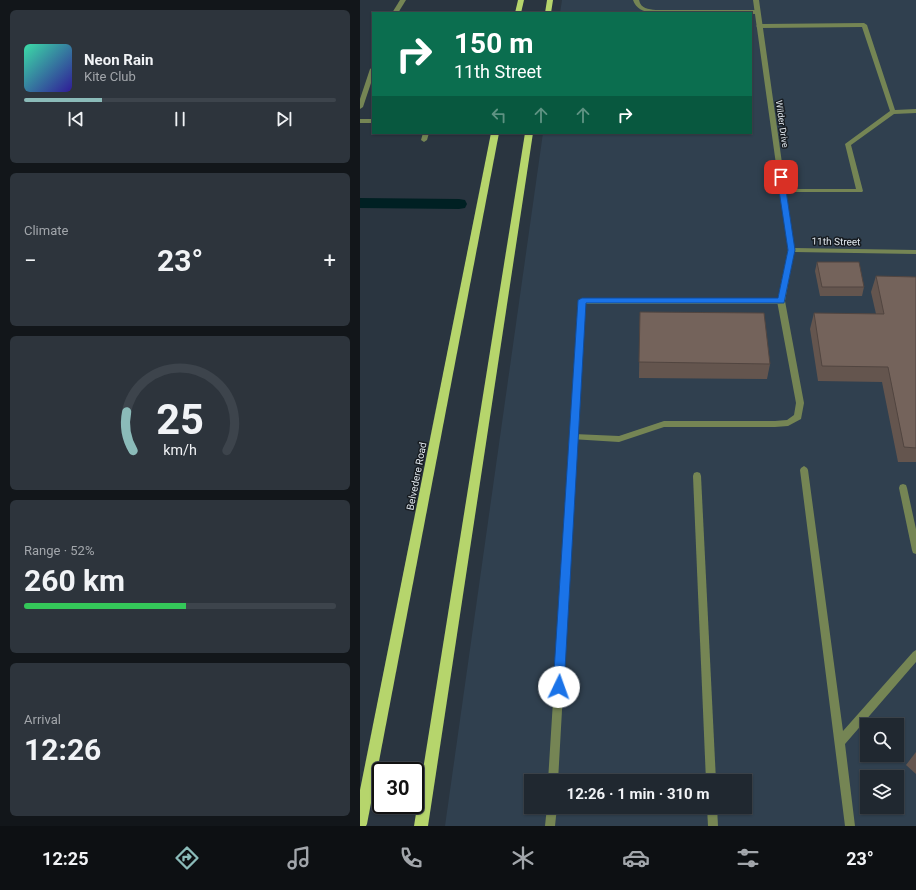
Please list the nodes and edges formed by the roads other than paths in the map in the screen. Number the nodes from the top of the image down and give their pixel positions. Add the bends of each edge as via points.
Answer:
1 (403, 0) edge
2 (521, 0) edge
3 (550, 0) edge
4 (636, 0) edge
5 (756, 0) edge
6 (396, 12) edge
7 (518, 12) edge
8 (548, 12) edge
9 (758, 12) junction
10 (759, 26) junction
11 (372, 72) edge
12 (360, 107) edge
13 (916, 111) edge
14 (893, 112) junction
15 (360, 121) edge
16 (372, 121) edge
17 (426, 134) edge
18 (495, 134) edge
19 (529, 134) edge
20 (424, 140) dead end
21 (783, 191) junction
22 (792, 250) junction
23 (916, 252) edge
24 (781, 301) junction
25 (574, 437) junction
26 (804, 470) dead end
27 (697, 476) dead end
28 (903, 488) dead end
29 (916, 550) edge
30 (916, 656) edge
31 (839, 743) junction
32 (553, 774) edge
33 (711, 774) edge
34 (551, 814) edge
35 (712, 814) edge
36 (360, 824) edge
37 (421, 826) edge
38 (550, 826) edge
39 (713, 826) edge
40 (850, 826) edge

1 - 6 street
2 - 7 main road
3 - 8 main road
4 - 9 street via 639,7 650,12
5 - 9 street, Wilder Drive
9 - 10 street, Wilder Drive
10 - 14 street via 864,25
10 - 21 street, Wilder Drive
11 - 12 street
13 - 14 street
14 - 21 street via 848,144 860,191
15 - 16 street
17 - 20 street
18 - 36 main road, Belvedere Road
19 - 37 main road
21 - 22 street, Wilder Drive
22 - 23 street, 11th Street
22 - 24 street
24 - 25 street via 582,300
24 - 25 street via 800,403 798,417 788,423 775,424 664,424 619,439
25 - 32 street
26 - 31 street
27 - 33 street
28 - 29 street
30 - 31 street
31 - 40 street
34 - 38 street
35 - 39 street

